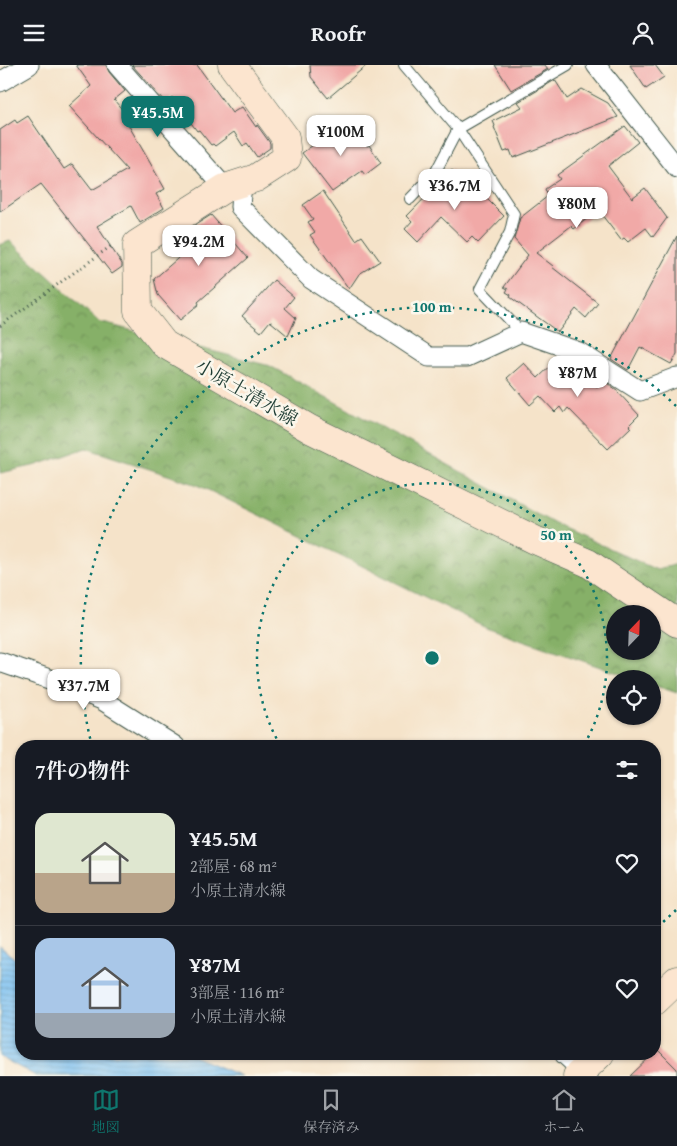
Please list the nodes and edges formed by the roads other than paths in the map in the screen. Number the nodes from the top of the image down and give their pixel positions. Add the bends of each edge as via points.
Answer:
1 (29, 65) edge
2 (117, 65) edge
3 (232, 65) edge
4 (404, 65) edge
5 (568, 65) edge
6 (596, 65) edge
7 (0, 81) edge
8 (458, 129) junction
9 (677, 168) edge
10 (234, 185) junction
11 (410, 199) dead end
12 (521, 332) junction
13 (677, 377) edge
14 (677, 623) edge
15 (0, 662) edge
16 (166, 740) edge
17 (677, 980) edge
18 (661, 995) edge

1 - 7 street
2 - 10 street
3 - 10 main road via 285,137 287,158 256,178
4 - 8 lane
5 - 8 lane
6 - 9 street
8 - 11 lane via 435,173
8 - 12 lane via 514,214 510,233 480,289
10 - 12 street via 240,207 311,279 429,357 467,357
10 - 14 main road, 小原土清水線 via 137,244 138,311 164,344 310,429 588,563
12 - 13 street via 579,352 640,391
15 - 16 street via 102,700
17 - 18 main road

